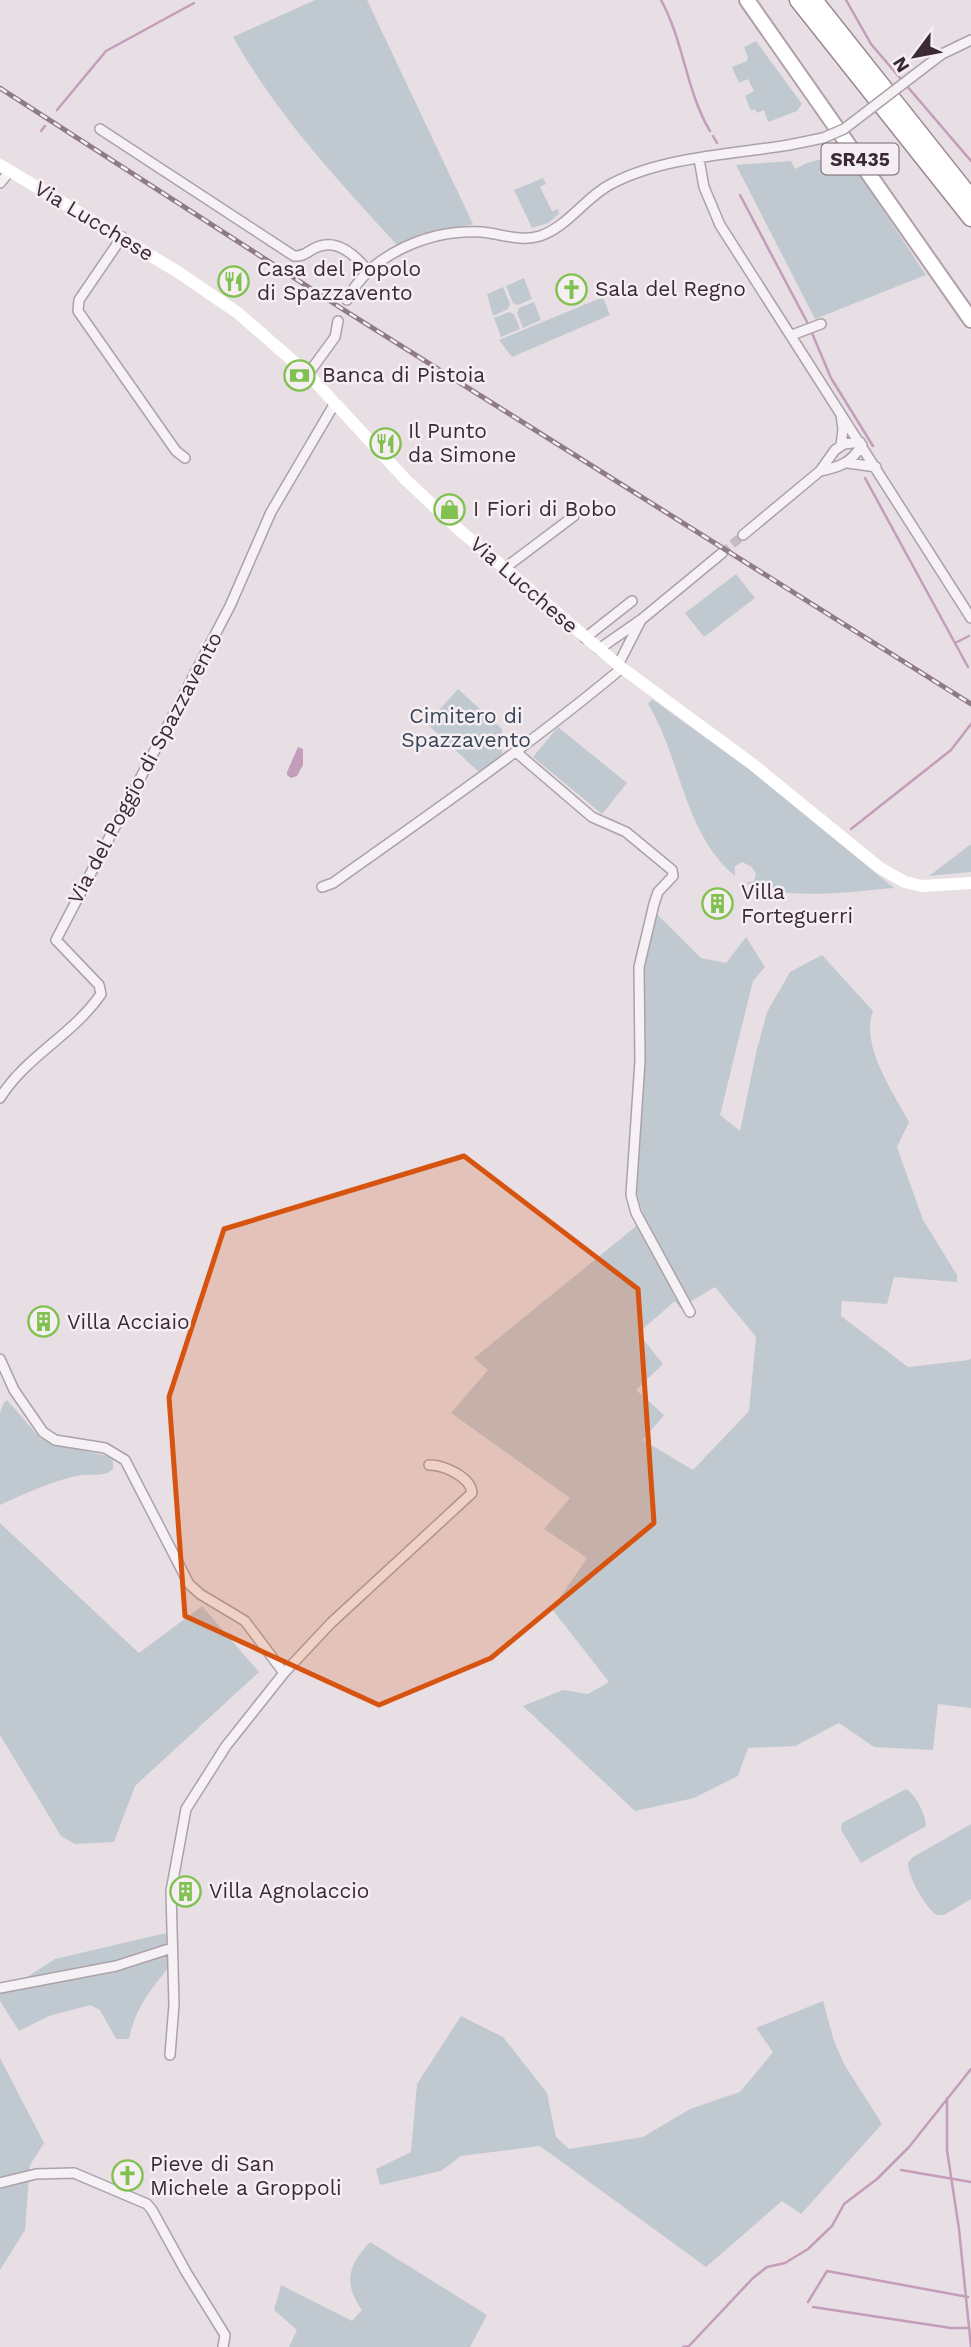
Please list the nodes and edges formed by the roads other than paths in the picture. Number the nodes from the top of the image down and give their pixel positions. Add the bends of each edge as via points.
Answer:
1 (747, 0) edge
2 (798, 0) edge
3 (814, 0) edge
4 (971, 40) edge
5 (100, 129) dead end
6 (699, 159) junction
7 (5, 168) edge
8 (0, 183) edge
9 (971, 198) edge
10 (971, 218) edge
11 (122, 237) junction
12 (369, 272) junction
13 (347, 300) dead end
14 (971, 320) edge
15 (338, 321) dead end
16 (821, 324) dead end
17 (792, 335) junction
18 (308, 374) junction
19 (335, 402) junction
20 (840, 410) junction
21 (861, 443) junction
22 (841, 446) junction
23 (185, 458) dead end
24 (848, 463) junction
25 (876, 467) junction
26 (820, 471) junction
27 (574, 516) dead end
28 (743, 535) tunnel mouth
29 (722, 553) tunnel mouth
30 (505, 568) junction
31 (632, 601) dead end
32 (971, 618) edge
33 (642, 619) junction
34 (586, 638) junction
35 (599, 649) junction
36 (620, 666) junction
37 (516, 752) junction
38 (971, 883) edge
39 (322, 887) dead end
40 (0, 1098) edge
41 (690, 1312) dead end
42 (0, 1359) edge
43 (429, 1465) dead end
44 (284, 1673) junction
45 (172, 1948) junction
46 (0, 1988) edge
47 (170, 2055) dead end
48 (0, 2183) edge
49 (223, 2347) edge

1 - 14 main road, SR435
2 - 10 highway
3 - 9 highway
4 - 6 street, bridge via 942,54 844,129 824,138
5 - 12 street via 294,256 331,244 353,255
6 - 12 street via 613,183 544,234 528,238 455,233 415,243
6 - 17 street via 715,215
7 - 8 street
7 - 11 street, Via Lucchese
11 - 18 street, Via Lucchese via 238,313
11 - 23 street via 79,300 78,311
12 - 13 street
15 - 18 street via 336,335
16 - 17 street
17 - 20 street
18 - 19 street, Via Lucchese
19 - 30 street, Via Lucchese via 424,498
19 - 40 street, Via del Poggio di Spazzavento via 271,512 230,606 56,940 99,985 101,994 14,1076
20 - 21 street
20 - 22 street
21 - 22 street
21 - 24 street
21 - 25 street
22 - 26 street
24 - 25 street
24 - 26 street
25 - 32 street
26 - 28 street
27 - 30 street
29 - 33 street
30 - 34 street, Via Lucchese
31 - 34 street
33 - 35 street
33 - 36 street
34 - 35 street, Via Lucchese
35 - 36 street, Via Lucchese
36 - 37 street via 569,713
36 - 38 street, Via Lucchese via 888,873 922,886
37 - 39 street
37 - 41 street via 592,817 626,832 672,870 673,876 654,904 639,967 640,1061 631,1195 636,1213
42 - 44 street via 14,1390 43,1432 55,1440 105,1448 125,1460 189,1584 246,1621
43 - 44 street via 441,1466 464,1480 472,1493 331,1623
44 - 45 street via 226,1746 186,1809 171,1891
45 - 46 street via 116,1966
45 - 47 street
48 - 49 street via 36,2174 74,2173 147,2204 225,2335

